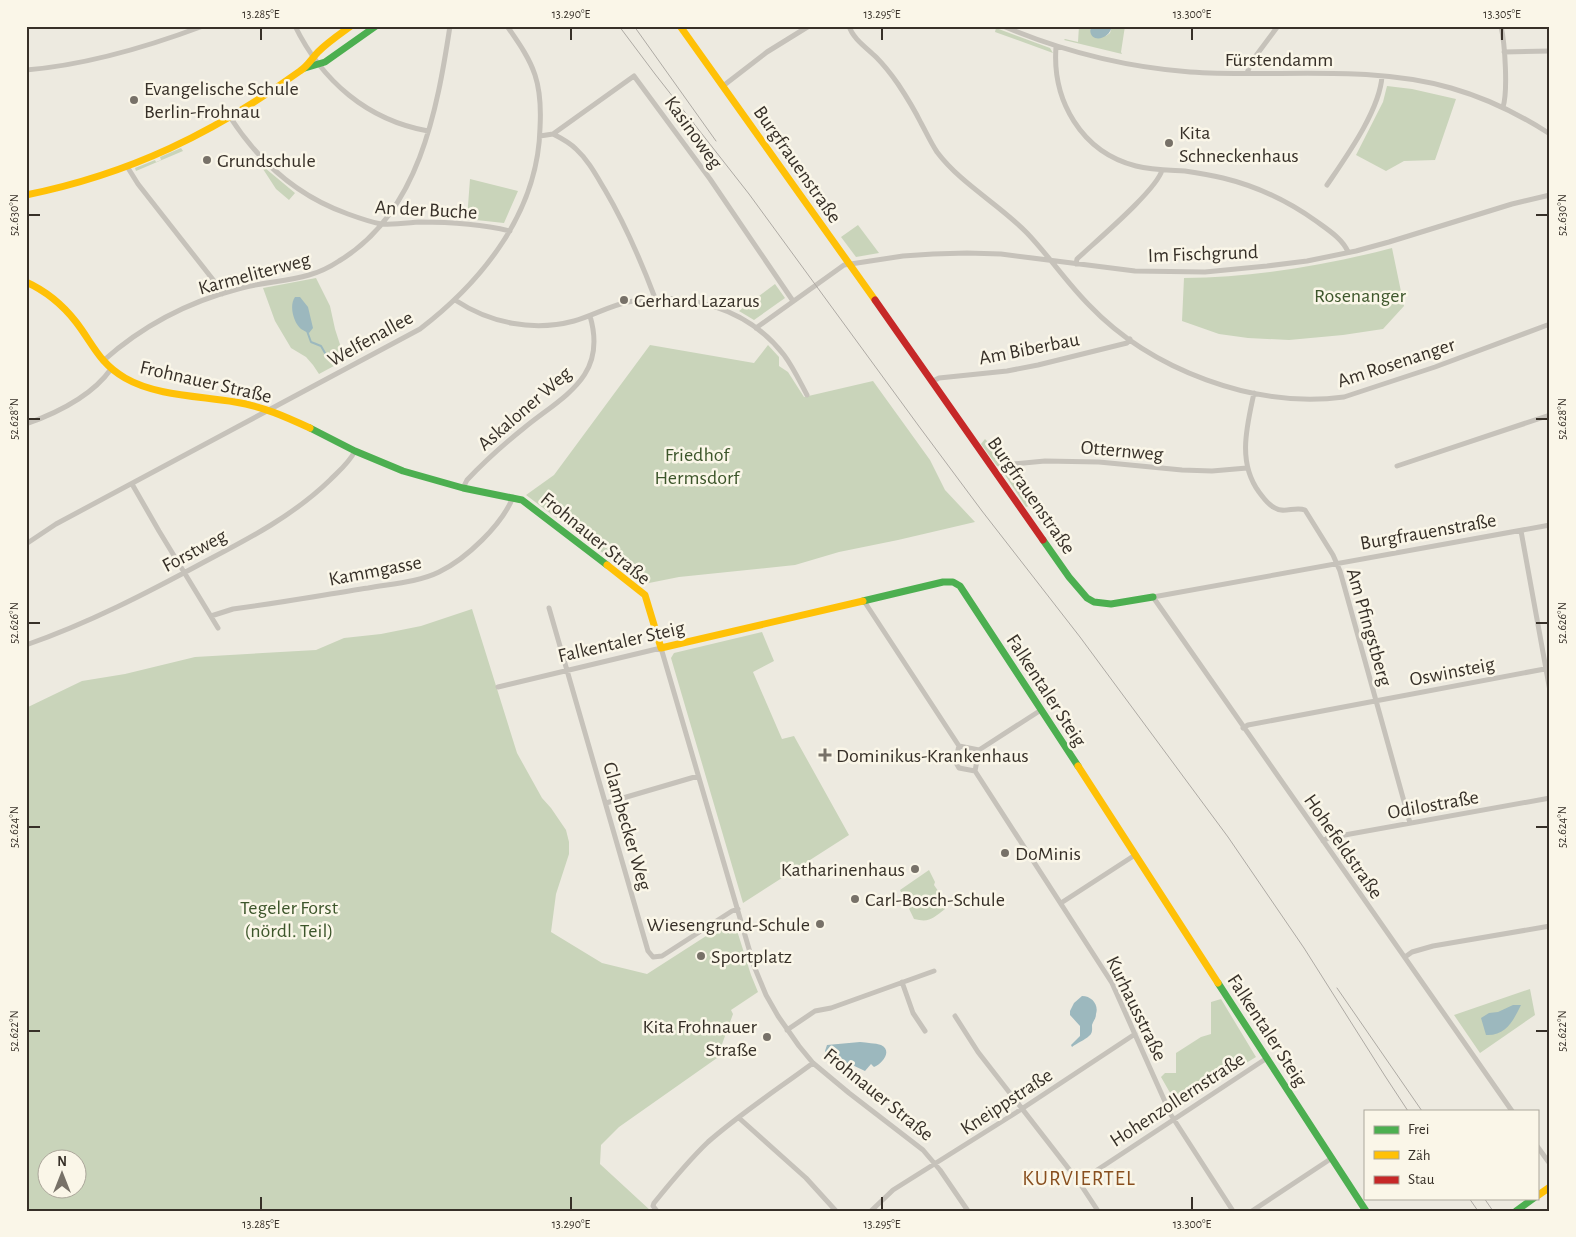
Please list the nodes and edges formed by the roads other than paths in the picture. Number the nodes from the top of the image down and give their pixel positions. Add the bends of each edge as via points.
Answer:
1 (203, 26) edge
2 (295, 26) edge
3 (351, 26) edge
4 (376, 26) edge
5 (450, 26) edge
6 (507, 26) edge
7 (680, 26) edge
8 (809, 26) edge
9 (849, 26) edge
10 (1003, 26) edge
11 (1278, 26) edge
12 (1501, 26) edge
13 (1056, 46) junction
14 (1550, 51) edge
15 (1504, 52) junction
16 (313, 57) junction
17 (318, 64) junction
18 (304, 68) junction
19 (26, 70) edge
20 (1247, 73) junction
21 (1382, 76) junction
22 (723, 86) junction
23 (1503, 107) junction
24 (230, 117) junction
25 (428, 131) junction
26 (553, 134) junction
27 (1550, 134) edge
28 (540, 136) junction
29 (128, 168) junction
30 (1162, 170) junction
31 (1327, 185) dead end
32 (26, 195) edge
33 (1550, 195) edge
34 (382, 224) junction
35 (510, 231) junction
36 (1348, 252) junction
37 (1052, 260) junction
38 (850, 264) junction
39 (1076, 264) junction
40 (26, 282) edge
41 (222, 294) junction
42 (655, 298) junction
43 (455, 300) junction
44 (793, 301) junction
45 (590, 316) junction
46 (1550, 324) edge
47 (756, 328) junction
48 (1130, 339) junction
49 (103, 361) junction
50 (111, 369) junction
51 (933, 381) junction
52 (1254, 393) junction
53 (807, 395) dead end
54 (269, 410) junction
55 (1550, 415) edge
56 (26, 424) edge
57 (355, 452) junction
58 (1398, 466) dead end
59 (1247, 468) junction
60 (998, 475) junction
61 (132, 484) junction
62 (463, 488) junction
63 (513, 497) junction
64 (1550, 525) edge
65 (1521, 531) junction
66 (26, 544) edge
67 (1337, 563) junction
68 (184, 573) junction
69 (1153, 597) junction
70 (864, 601) junction
71 (550, 608) dead end
72 (211, 616) junction
73 (218, 628) dead end
74 (26, 645) edge
75 (661, 648) junction
76 (1548, 669) edge
77 (568, 670) junction
78 (498, 686) dead end
79 (1550, 691) edge
80 (1376, 701) junction
81 (1041, 710) junction
82 (1243, 728) junction
83 (959, 746) junction
84 (979, 750) junction
85 (975, 771) junction
86 (698, 776) junction
87 (1550, 798) edge
88 (606, 802) junction
89 (1410, 823) junction
90 (1323, 841) junction
91 (1135, 855) junction
92 (1061, 902) junction
93 (738, 909) junction
94 (1550, 926) edge
95 (1404, 958) junction
96 (934, 971) dead end
97 (902, 982) junction
98 (956, 1016) dead end
99 (787, 1030) junction
100 (925, 1031) dead end
101 (1135, 1034) junction
102 (1267, 1058) junction
103 (813, 1063) junction
104 (1022, 1108) junction
105 (1511, 1110) edge
106 (739, 1118) junction
107 (1174, 1119) junction
108 (1538, 1147) edge
109 (1332, 1158) junction
110 (936, 1164) junction
111 (1550, 1164) edge
112 (1079, 1182) junction
113 (1550, 1187) edge
114 (1538, 1195) edge
115 (1531, 1200) edge
116 (657, 1211) edge
117 (836, 1211) edge
118 (871, 1211) edge
119 (968, 1211) edge
120 (1098, 1211) edge
121 (1233, 1211) edge
122 (1252, 1211) edge
123 (1366, 1211) edge
124 (1516, 1211) edge

1 - 19 street via 129,51
2 - 16 street
3 - 16 street
4 - 17 street
5 - 25 street, Karmeliterweg
6 - 28 street, Welfenallee via 524,49 535,75 540,97
7 - 22 street, Burgfrauenstraße
8 - 22 street via 767,52
9 - 37 street, Am Rosenanger via 854,36 897,82 942,159 1015,222
10 - 13 street, Fürstendamm
11 - 20 street
12 - 15 street
13 - 20 street, Fürstendamm via 1112,61 1162,69
13 - 30 street via 1059,88 1077,126 1096,146 1117,159
14 - 15 street
15 - 23 street
16 - 17 street
16 - 18 street
17 - 18 street
17 - 25 street via 342,91 373,113
18 - 24 street
20 - 21 street, Fürstendamm
21 - 23 street, Fürstendamm via 1450,87
21 - 31 street via 1381,88 1369,117
22 - 38 street, Burgfrauenstraße
23 - 27 street, Fürstendamm
24 - 29 street via 178,146
24 - 34 street, An der Buche via 256,152 289,184 328,206
25 - 34 street, Karmeliterweg via 415,169
26 - 28 street, Kasinoweg
26 - 42 street via 576,149 593,169 619,213
26 - 44 street, Kasinoweg via 634,76
28 - 35 street, Welfenallee via 526,199
29 - 32 street
29 - 41 street
30 - 36 street via 1223,178 1260,190 1308,215 1340,240
30 - 39 street via 1143,196 1077,259
33 - 36 street, Im Fischgrund
34 - 35 street, An der Buche via 452,223
34 - 41 street, Karmeliterweg via 353,252 320,271
35 - 43 street, Welfenallee via 490,261
36 - 39 street, Im Fischgrund via 1307,261 1205,272
37 - 38 street, Im Fischgrund via 958,253 903,256
37 - 39 street, Im Fischgrund
37 - 48 street, Am Rosenanger via 1089,306
38 - 44 street, Im Fischgrund
38 - 51 street, Burgfrauenstraße
40 - 49 street, Frohnauer Straße via 68,310
41 - 49 street, Karmeliterweg via 176,312 142,331
42 - 45 street via 626,303
42 - 47 street via 690,300 713,306 731,312
43 - 45 street via 478,314 513,324 555,325
43 - 54 street, Welfenallee via 420,329
44 - 47 street, Im Fischgrund
45 - 62 street, Askaloner Weg via 593,348 582,379 566,396 510,439 467,480
46 - 52 street, Am Rosenanger via 1344,397 1300,399
47 - 53 street via 784,355
48 - 51 street, Am Biberbau via 1127,343 1038,365
48 - 52 street, Am Rosenanger via 1190,373
49 - 50 street, Frohnauer Straße
50 - 54 street, Frohnauer Straße via 153,390
50 - 56 street via 74,402
51 - 60 street, Burgfrauenstraße
52 - 59 street, Am Pfingstberg via 1245,443
54 - 57 street, Frohnauer Straße
54 - 61 street, Welfenallee
55 - 58 street
57 - 62 street, Frohnauer Straße via 403,471
57 - 68 street, Forstweg via 318,491 291,513
59 - 60 street, Otternweg via 1175,470 1099,462 1045,461 1013,464
59 - 67 street, Am Pfingstberg via 1255,486 1274,508 1305,510
60 - 69 street, Burgfrauenstraße via 1069,577 1088,598 1112,604
61 - 66 street, Welfenallee via 56,524
61 - 68 street
62 - 63 street, Frohnauer Straße
63 - 72 street, Kammgasse via 483,540 438,573
63 - 75 street, Frohnauer Straße via 525,502 645,595
64 - 65 street, Burgfrauenstraße
65 - 67 street, Burgfrauenstraße
65 - 76 street
67 - 69 street, Burgfrauenstraße
67 - 80 street, Am Pfingstberg
68 - 72 street
68 - 74 street, Forstweg via 70,629
69 - 82 street, Hohefeldstraße
70 - 75 street, Falkentaler Steig
70 - 81 street, Falkentaler Steig via 943,582 958,584
70 - 83 street, Kurhausstraße
71 - 77 street, Glambecker Weg
72 - 73 street
75 - 77 street, Falkentaler Steig
75 - 86 street, Frohnauer Straße
76 - 79 street
76 - 80 street, Oswinsteig
77 - 78 street, Falkentaler Steig
77 - 88 street, Glambecker Weg
80 - 82 street, Oswinsteig
80 - 89 street, Am Pfingstberg
81 - 84 street
81 - 91 street, Falkentaler Steig
82 - 90 street, Hohefeldstraße
83 - 84 street
83 - 85 street, Kurhausstraße via 955,761 959,768
84 - 85 street
85 - 92 street, Kurhausstraße
86 - 88 street
86 - 93 street, Frohnauer Straße
87 - 89 street, Odilostraße
88 - 93 street, Glambecker Weg via 651,955 656,958 662,956
89 - 90 street, Odilostraße
90 - 95 street, Hohefeldstraße
91 - 92 street
91 - 102 street, Falkentaler Steig
92 - 101 street, Kurhausstraße via 1112,982
93 - 99 street, Frohnauer Straße via 759,979
94 - 95 street via 1433,946
95 - 105 street, Hohefeldstraße
96 - 97 street
97 - 99 street via 815,1011
97 - 100 street via 913,1013
98 - 104 street via 978,1052
99 - 103 street, Frohnauer Straße
101 - 104 street, Kneippstraße
101 - 107 street, Kurhausstraße
102 - 107 street, Hohenzollernstraße
102 - 109 street, Falkentaler Steig
103 - 106 street
103 - 110 street, Frohnauer Straße via 914,1142
104 - 110 street, Kneippstraße
104 - 112 street
106 - 116 street via 682,1168 654,1203
106 - 117 street via 806,1178
107 - 112 street, Hohenzollernstraße
107 - 121 street, Kurhausstraße
108 - 111 street
109 - 122 street
109 - 123 street, Falkentaler Steig
110 - 118 street, Kneippstraße via 893,1190
110 - 119 street, Frohnauer Straße
112 - 120 street
113 - 114 street
115 - 124 street

